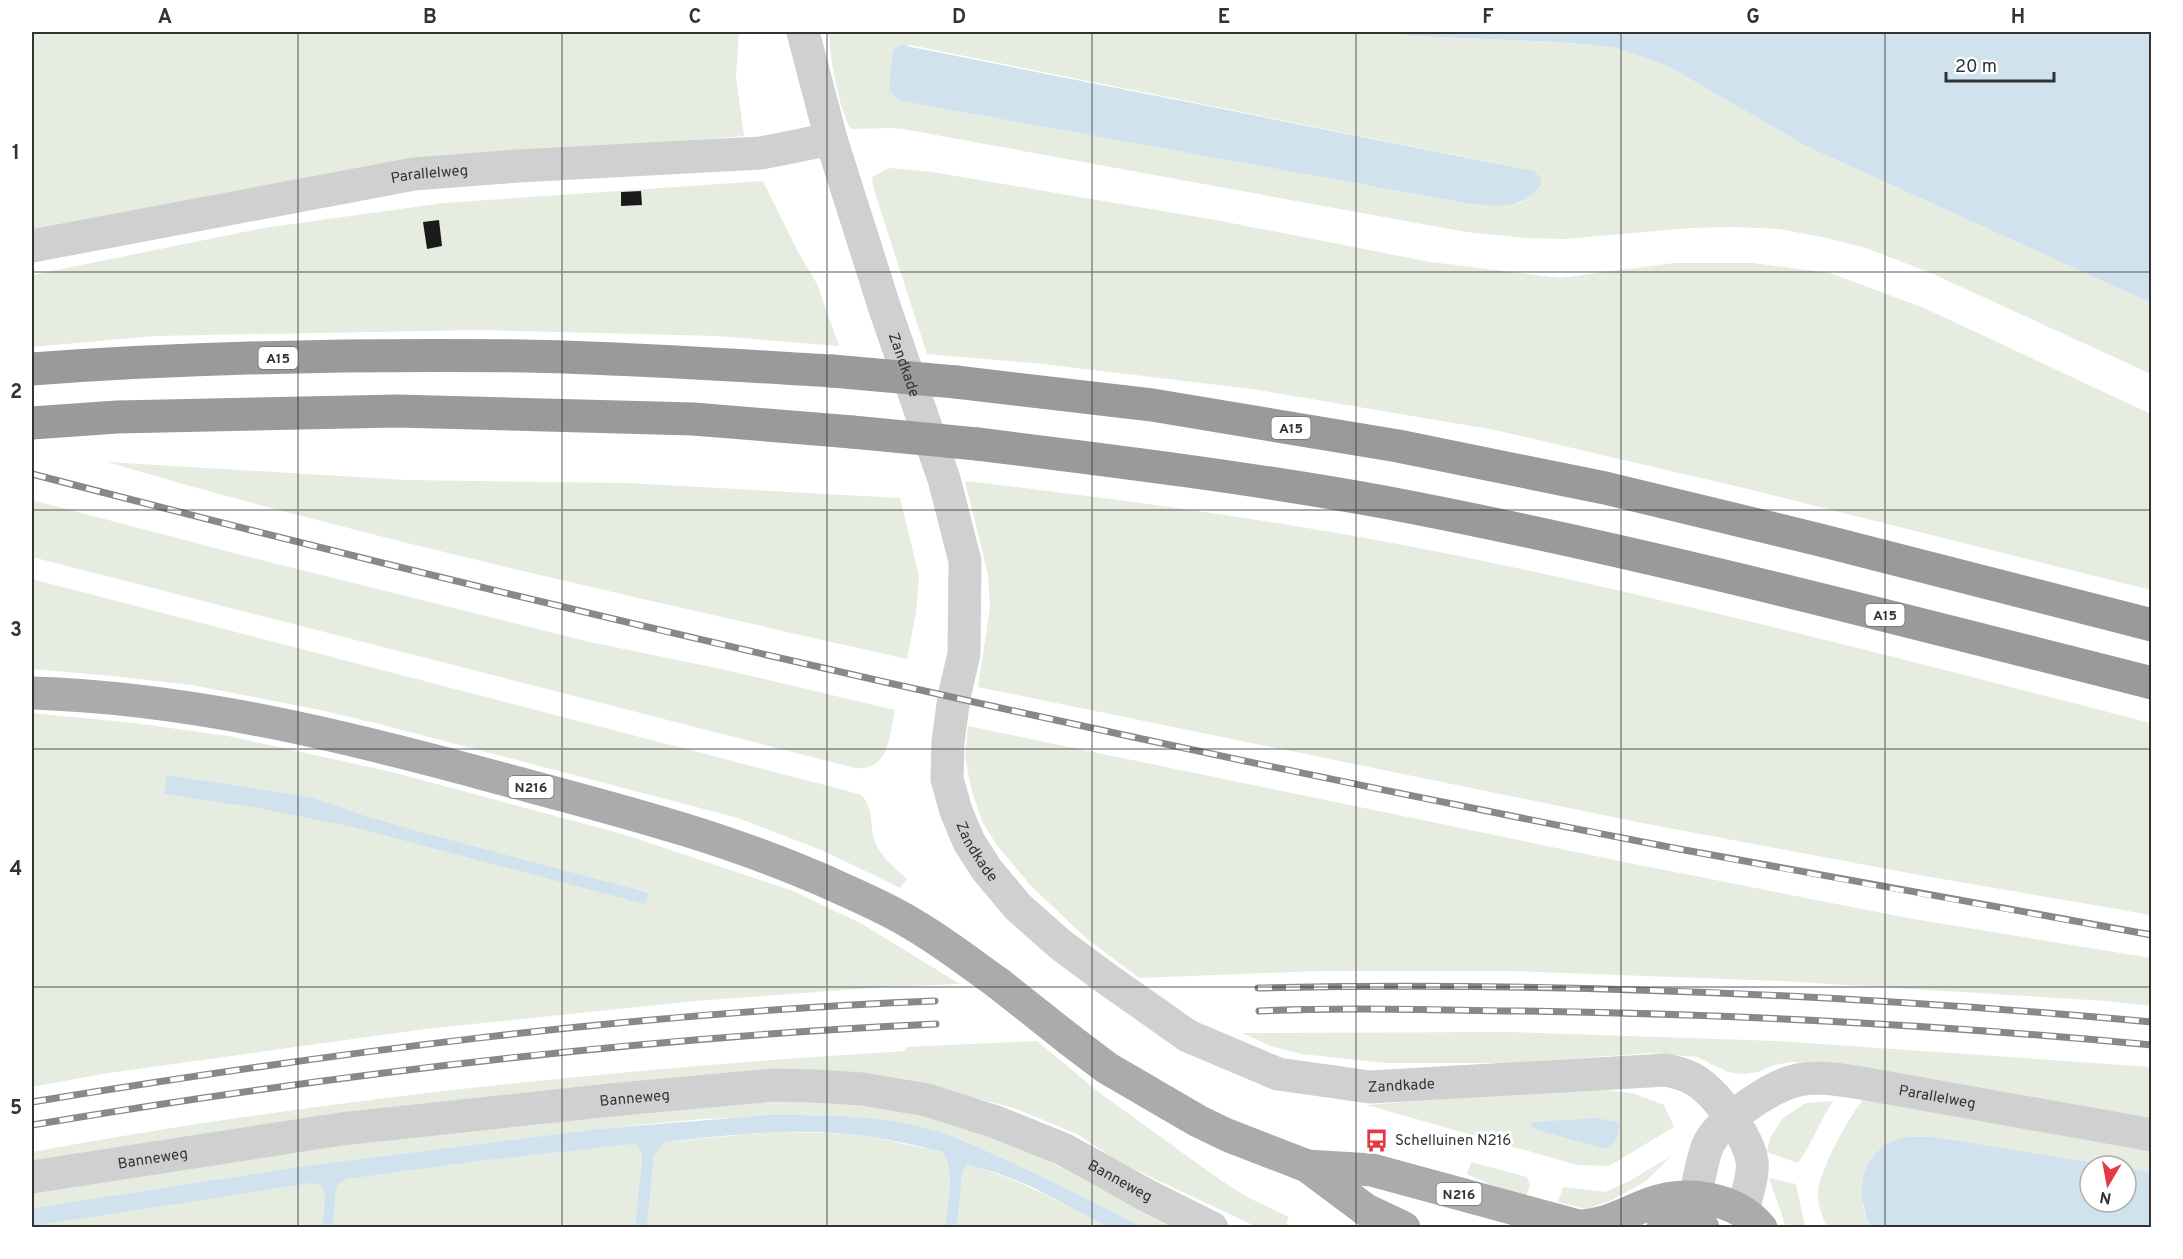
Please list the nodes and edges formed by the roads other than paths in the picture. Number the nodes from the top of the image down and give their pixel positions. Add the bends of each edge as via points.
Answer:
1 (803, 32) edge
2 (831, 139) junction
3 (32, 246) edge
4 (32, 369) edge
5 (32, 423) edge
6 (2151, 625) edge
7 (2151, 683) edge
8 (32, 693) edge
9 (1730, 1118) junction
10 (2151, 1135) edge
11 (1307, 1166) junction
12 (32, 1177) edge
13 (1687, 1219) edge
14 (1752, 1219) edge
15 (1212, 1227) edge
16 (1404, 1227) edge

1 - 2 street, Zandkade
2 - 3 street, Parallelweg via 761,153 414,174
2 - 9 street, Zandkade, bridge via 944,479 964,561 964,654 948,741 947,779 969,842 1018,907 1061,945 1188,1035 1278,1074 1370,1087 1666,1070 1692,1078 1721,1103
4 - 6 highway, A15, bridge via 230,358 525,356 832,371 1152,405 1398,446 1605,488
5 - 7 highway, A15, bridge via 267,413 524,413 693,419 977,444 1156,466 1387,503 1594,545
8 - 11 main road, N216, bridge via 130,699 229,713 403,751 742,847 913,924 998,983 1107,1068 1198,1121
9 - 10 street, Parallelweg via 1779,1085 1824,1077
9 - 13 street via 1709,1143
9 - 14 street, Zandkade via 1750,1150 1753,1163
11 - 13 main road, N216 via 1372,1170 1578,1226 1611,1221 1673,1198
11 - 16 main road, N216 via 1366,1210
12 - 15 street, Banneweg via 341,1129 610,1100 815,1086 927,1100 996,1122 1063,1149
13 - 14 main road, N216 via 1719,1201

